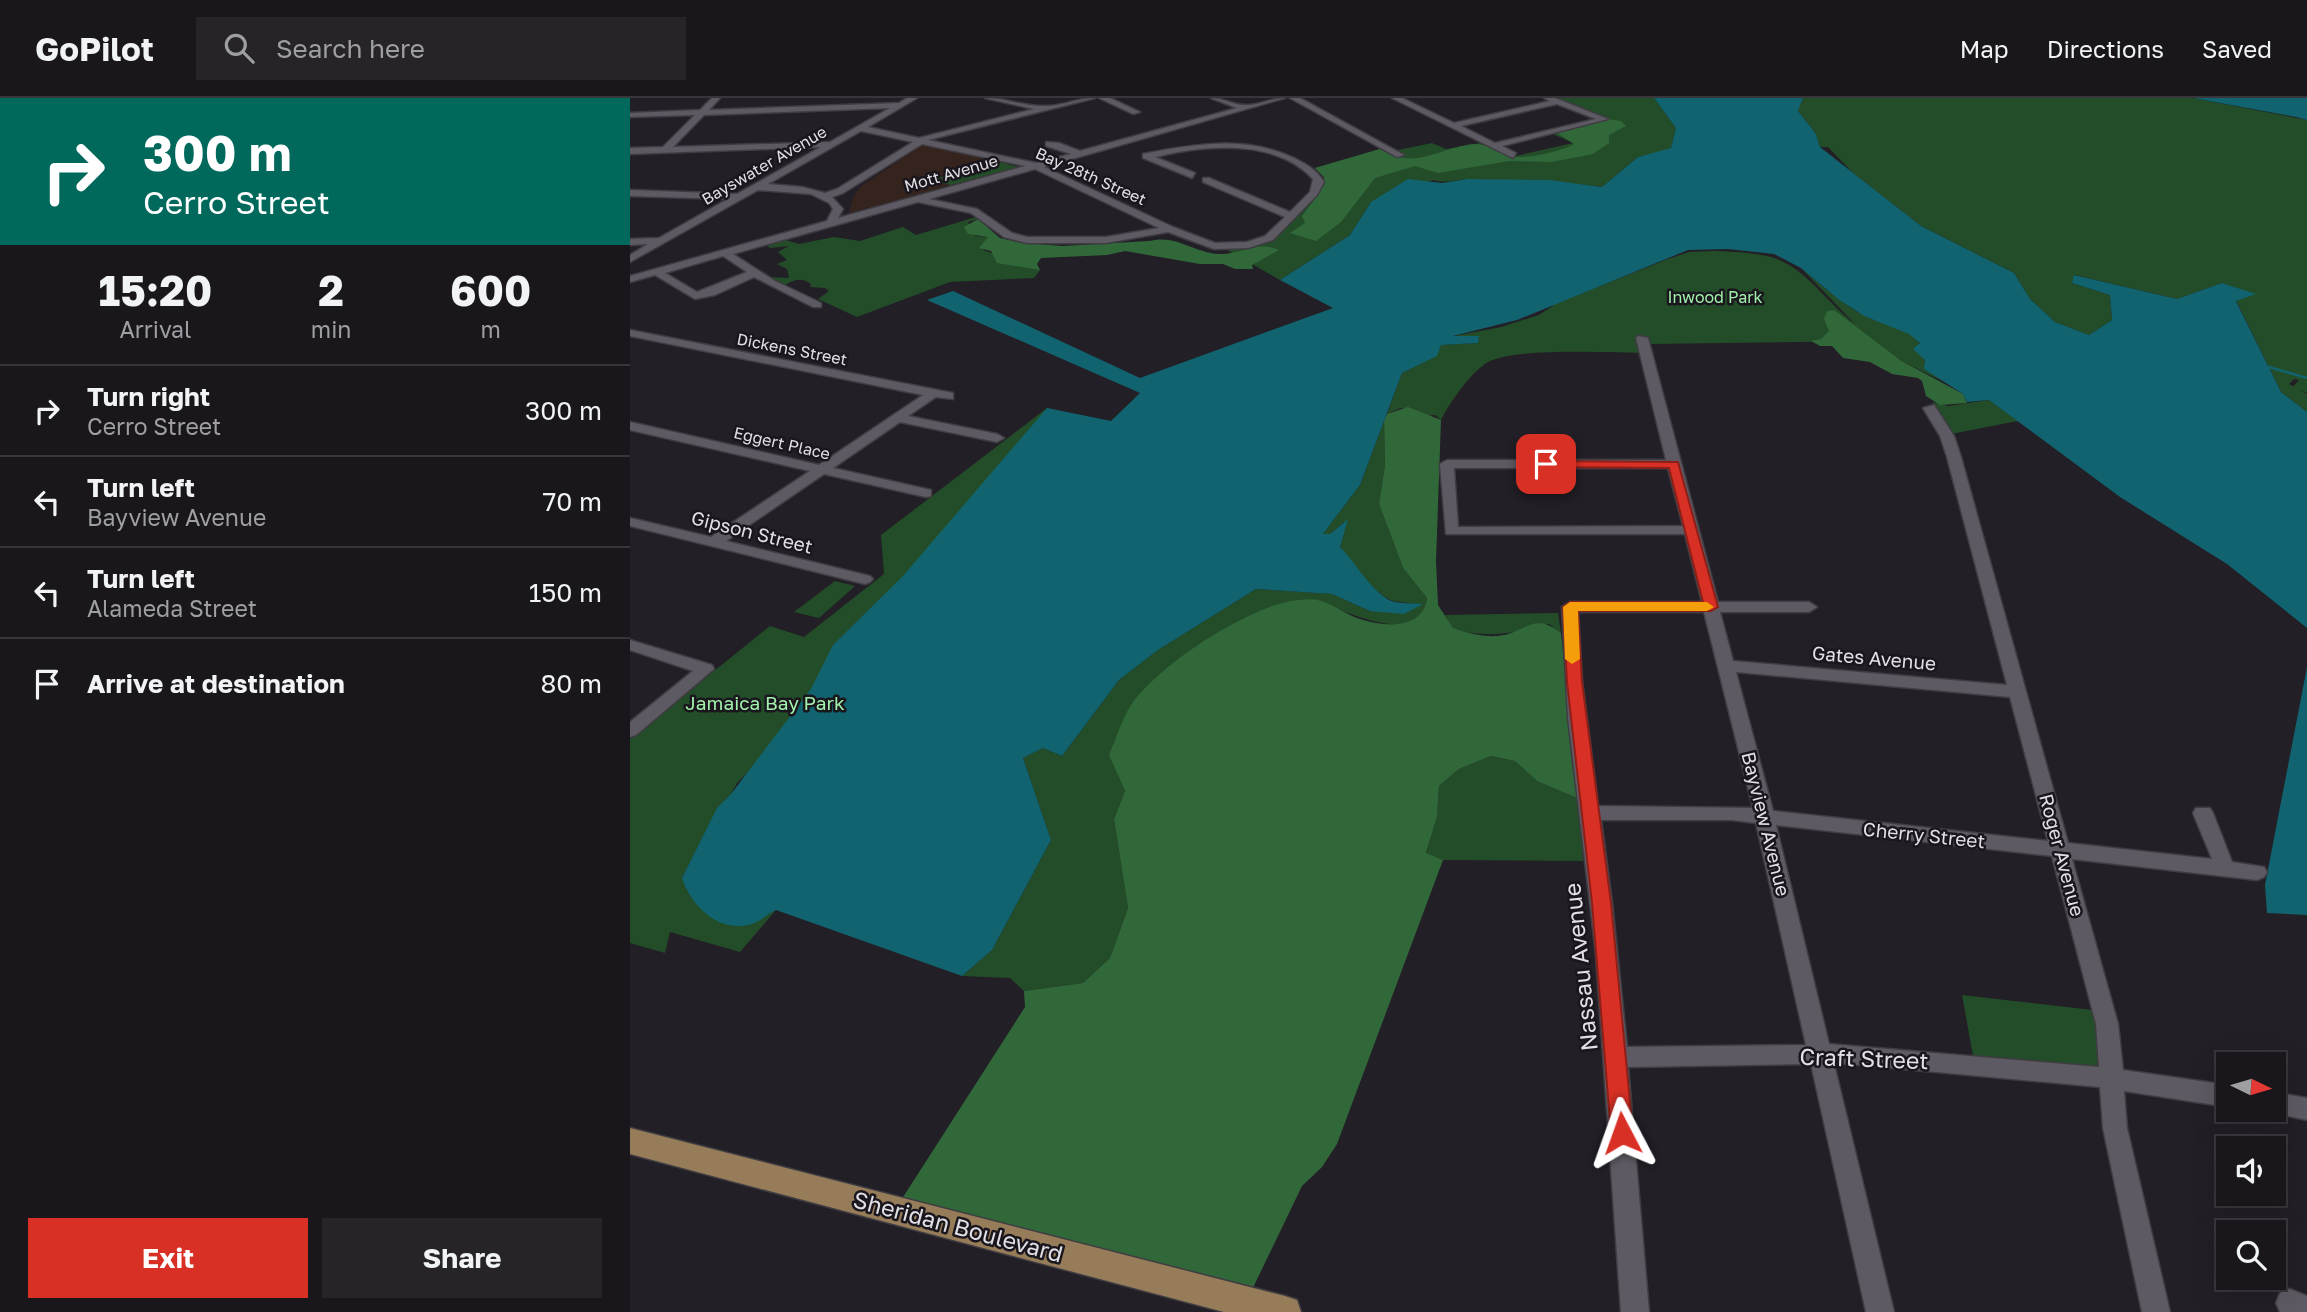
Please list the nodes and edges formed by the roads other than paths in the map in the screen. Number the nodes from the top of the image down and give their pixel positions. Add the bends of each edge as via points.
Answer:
1 (716, 98) edge
2 (913, 98) edge
3 (989, 98) edge
4 (1091, 98) edge
5 (1101, 98) edge
6 (1214, 98) edge
7 (1281, 98) edge
8 (1294, 98) edge
9 (1396, 98) edge
10 (1548, 98) edge
11 (1557, 102) junction
12 (902, 104) junction
13 (818, 108) junction
14 (1245, 108) junction
15 (1046, 110) junction
16 (705, 112) junction
17 (1136, 112) dead end
18 (630, 115) edge
19 (810, 116) dead end
20 (1452, 125) junction
21 (860, 128) junction
22 (922, 140) junction
23 (834, 143) junction
24 (1117, 143) junction
25 (1056, 145) dead end
26 (1493, 146) junction
27 (665, 150) junction
28 (630, 151) edge
29 (1080, 154) junction
30 (1399, 155) dead end
31 (1513, 155) dead end
32 (1147, 156) junction
33 (1035, 166) junction
34 (758, 187) junction
35 (630, 193) edge
36 (825, 196) junction
37 (742, 197) junction
38 (918, 199) junction
39 (1292, 216) junction
40 (831, 223) junction
41 (1169, 229) junction
42 (665, 240) junction
43 (630, 242) edge
44 (725, 253) junction
45 (630, 259) edge
46 (657, 272) junction
47 (755, 273) junction
48 (630, 279) edge
49 (817, 305) dead end
50 (630, 333) edge
51 (1642, 338) dead end
52 (934, 393) junction
53 (949, 396) dead end
54 (1929, 408) dead end
55 (898, 418) junction
56 (630, 426) edge
57 (997, 438) dead end
58 (1674, 464) junction
59 (821, 470) junction
60 (926, 493) dead end
61 (630, 522) edge
62 (648, 526) junction
63 (1691, 530) junction
64 (630, 538) edge
65 (714, 542) junction
66 (865, 579) dead end
67 (1711, 607) junction
68 (1809, 607) dead end
69 (630, 645) edge
70 (1726, 666) junction
71 (2018, 692) junction
72 (630, 731) edge
73 (1590, 813) junction
74 (2203, 813) dead end
75 (1765, 818) junction
76 (2061, 850) junction
77 (2225, 868) junction
78 (2258, 872) dead end
79 (1822, 1056) junction
80 (1616, 1057) junction
81 (2112, 1079) junction
82 (2216, 1094) edge
83 (2286, 1105) edge
84 (2307, 1109) edge
85 (630, 1141) edge
86 (1285, 1312) edge
87 (1635, 1312) edge
88 (1880, 1312) edge
89 (2156, 1312) edge

1 - 16 street
2 - 12 street, Bayswater Avenue
3 - 15 street
4 - 15 street
5 - 15 street
5 - 17 street
6 - 14 street
7 - 14 street, Mott Avenue
8 - 30 street
9 - 20 street
10 - 11 street
11 - 20 street
11 - 26 street via 1604,119
12 - 13 street
12 - 21 street, Bayswater Avenue
13 - 16 street
13 - 19 street
14 - 24 street, Mott Avenue
15 - 22 street
16 - 18 street
16 - 27 street
20 - 26 street
21 - 22 street, Bay 28th Street
21 - 23 street, Bayswater Avenue
22 - 33 street, Bay 28th Street
22 - 36 street
23 - 27 street
23 - 34 street, Bayswater Avenue
24 - 29 street, Mott Avenue
24 - 32 street
25 - 29 street
26 - 31 street
27 - 28 street
29 - 33 street, Mott Avenue
32 - 39 street via 1192,175 1189,180 1206,180
32 - 39 street via 1208,145 1283,156 1319,179 1314,192
33 - 38 street, Mott Avenue
33 - 41 street, Bay 28th Street
34 - 36 street
34 - 37 street, Bayswater Avenue
35 - 37 street
36 - 40 street via 838,209
37 - 42 street, Bayswater Avenue
38 - 40 street, Mott Avenue
38 - 41 street via 974,211 1008,235 1027,240 1106,240
39 - 41 street, Bay 28th Street via 1263,242 1222,247 1202,244
40 - 44 street, Mott Avenue
42 - 43 street
42 - 45 street, Bayswater Avenue
44 - 46 street, Mott Avenue
44 - 47 street
46 - 47 street via 695,296 717,292 733,280
46 - 48 street, Mott Avenue
47 - 49 street
50 - 52 street, Dickens Street
51 - 58 street, Bayview Avenue
52 - 53 street, Dickens Street
52 - 55 street
54 - 71 street, Roger Avenue via 1954,457
55 - 57 street
55 - 59 street
56 - 59 street, Eggert Place
58 - 63 street, Bayview Avenue
58 - 63 street via 1447,464 1451,531
59 - 60 street, Eggert Place
59 - 65 street
61 - 62 street, Gipson Street
62 - 64 street
62 - 65 street, Gipson Street
63 - 67 street, Bayview Avenue
65 - 66 street, Gipson Street
67 - 68 street
67 - 70 street, Bayview Avenue
67 - 73 street, Nassau Avenue via 1570,607
69 - 72 street via 706,669
70 - 71 street, Gates Avenue
70 - 75 street, Bayview Avenue
71 - 76 street, Roger Avenue
73 - 75 street, Cherry Street via 1732,813
73 - 80 street, Nassau Avenue
74 - 77 street
75 - 76 street, Cherry Street
75 - 79 street, Bayview Avenue
76 - 77 street, Cherry Street
76 - 81 street, Roger Avenue via 2107,1024
77 - 78 street, Cherry Street
79 - 80 street, Craft Street
79 - 81 street, Craft Street via 1849,1054
79 - 88 street, Bayview Avenue
80 - 87 street, Nassau Avenue
81 - 82 street, Craft Street
81 - 89 street, Roger Avenue via 2116,1128
83 - 84 street
85 - 86 main road, Sheridan Boulevard

